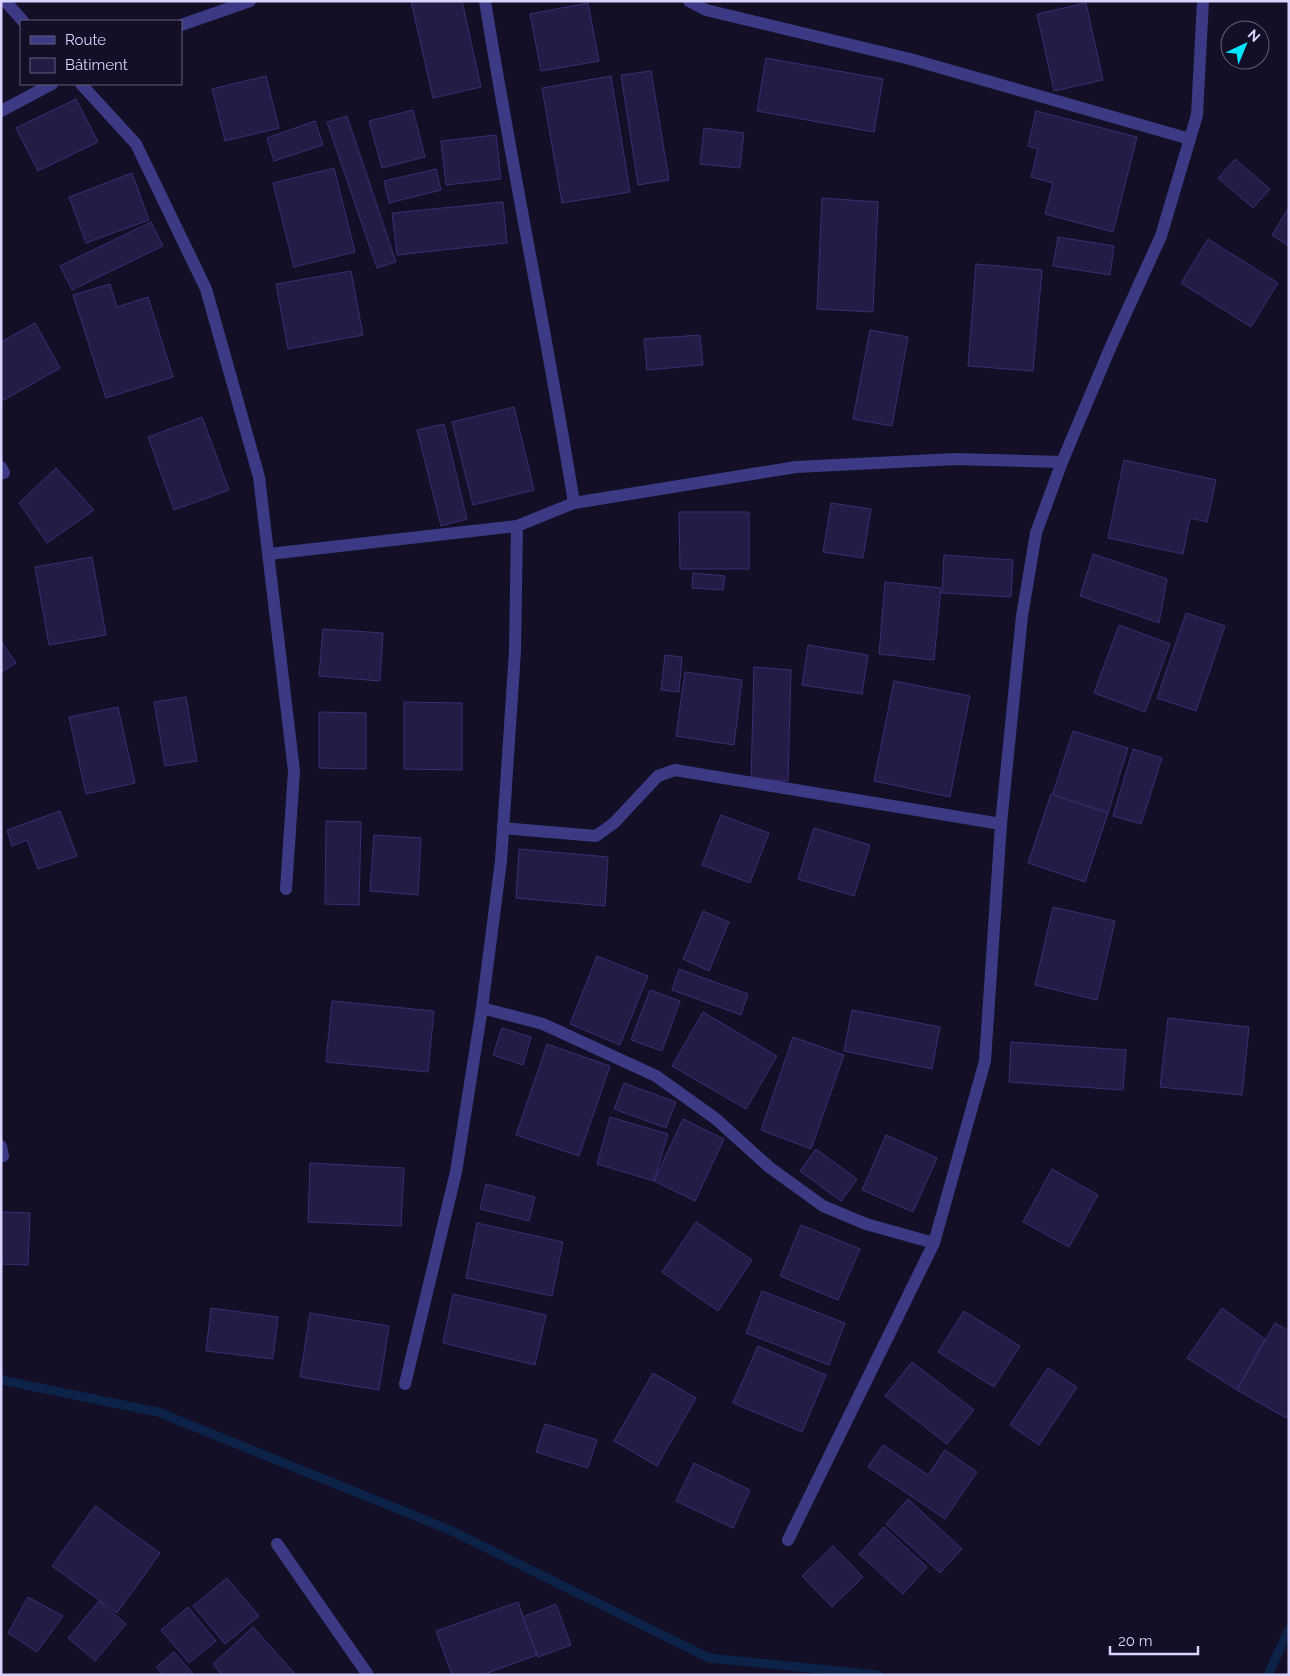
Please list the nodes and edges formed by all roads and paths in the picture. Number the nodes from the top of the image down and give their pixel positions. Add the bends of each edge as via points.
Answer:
1 (5, 1) edge
2 (250, 1) edge
3 (485, 1) edge
4 (689, 1) edge
5 (1203, 1) edge
6 (22, 20) edge
7 (182, 25) edge
8 (50, 85) edge
9 (82, 85) edge
10 (1, 111) edge
11 (1190, 139) junction
12 (1062, 462) junction
13 (574, 503) junction
14 (517, 526) junction
15 (269, 554) junction
16 (1001, 824) junction
17 (503, 828) junction
18 (286, 889) dead end
19 (482, 1008) junction
20 (934, 1243) junction
21 (405, 1384) dead end
22 (788, 1540) dead end
23 (278, 1544) dead end
24 (368, 1675) edge

1 - 6 street
2 - 7 street
3 - 13 street
4 - 11 street via 706,10 910,60
5 - 11 street via 1197,115
8 - 10 street
9 - 15 street via 136,144 206,289 259,476
11 - 12 street via 1161,236
12 - 13 street via 956,459 796,467
12 - 16 street via 1036,534 1022,616
13 - 14 street
14 - 15 street
14 - 17 street via 515,651
15 - 18 street via 294,771
16 - 17 street via 675,770 658,776 614,823 596,836
16 - 20 street via 985,1061
17 - 19 street
19 - 20 street via 543,1024 656,1076 823,1206 866,1224
19 - 21 street via 456,1172
20 - 22 street
23 - 24 street

